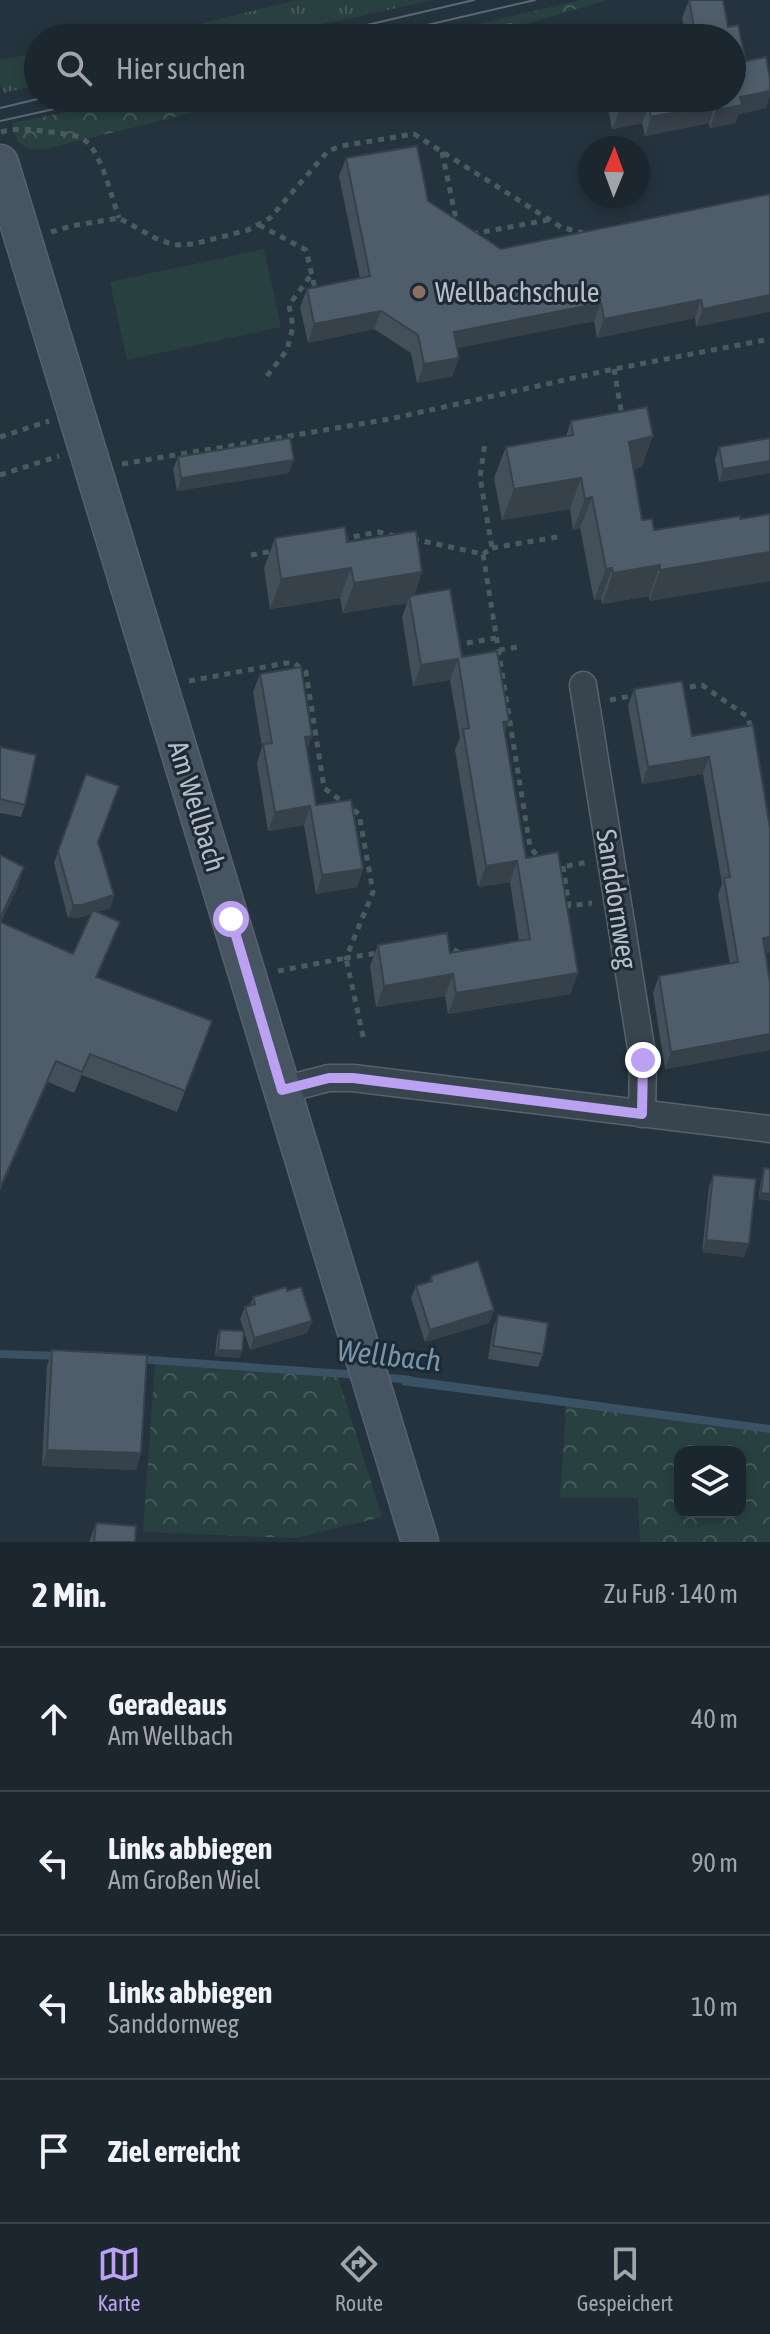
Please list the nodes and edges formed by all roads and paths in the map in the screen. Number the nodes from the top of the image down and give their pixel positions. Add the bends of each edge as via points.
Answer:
1 (13, 129) dead end
2 (442, 151) junction
3 (0, 163) edge
4 (119, 218) junction
5 (550, 220) junction
6 (258, 225) junction
7 (595, 230) edge
8 (24, 241) junction
9 (311, 275) junction
10 (316, 293) edge
11 (770, 339) edge
12 (614, 369) junction
13 (267, 376) dead end
14 (76, 412) junction
15 (623, 420) edge
16 (0, 437) edge
17 (485, 443) dead end
18 (90, 457) junction
19 (0, 475) edge
20 (563, 536) dead end
21 (336, 540) edge
22 (492, 548) junction
23 (279, 550) edge
24 (483, 554) junction
25 (251, 555) dead end
26 (497, 638) junction
27 (454, 645) edge
28 (519, 647) dead end
29 (499, 650) junction
30 (161, 687) junction
31 (671, 690) edge
32 (640, 694) edge
33 (584, 695) joint
34 (751, 732) edge
35 (611, 858) junction
36 (563, 866) junction
37 (617, 900) junction
38 (441, 942) edge
39 (393, 950) edge
40 (346, 958) junction
41 (473, 960) edge
42 (278, 971) dead end
43 (364, 1041) dead end
44 (282, 1090) junction
45 (642, 1114) junction
46 (770, 1129) edge
47 (420, 1542) edge

1 - 4 path via 86,141
2 - 5 path
2 - 5 path via 461,229 473,234
2 - 6 path via 414,134 398,134 328,151
3 - 8 main road, Am Wellbach
4 - 6 path via 174,245
4 - 8 path
5 - 7 path via 580,233
6 - 9 path via 306,250
8 - 14 main road, Am Wellbach
9 - 10 path
9 - 13 path via 289,305 293,327 287,350
11 - 12 path
12 - 15 path
12 - 18 path via 390,419 215,450
14 - 16 path
14 - 18 main road, Am Wellbach
17 - 22 path via 480,477
18 - 19 path
18 - 30 main road, Am Wellbach
20 - 22 path
21 - 24 path via 378,532
22 - 24 path
23 - 25 path
24 - 26 path
26 - 27 path
26 - 29 path
28 - 29 path
29 - 36 path via 530,847 548,869
30 - 40 path via 286,663 306,672 324,788 359,814 373,892
30 - 44 main road, Am Wellbach
31 - 34 path via 702,685 748,717
32 - 33 path
33 - 35 street, Sanddornweg
35 - 36 path
35 - 37 street, Sanddornweg
36 - 37 path via 569,906
37 - 45 street, Sanddornweg via 643,1060
38 - 41 path
39 - 40 path
40 - 42 path
40 - 43 path
44 - 45 street via 353,1078
44 - 47 main road, Am Wellbach
45 - 46 street

